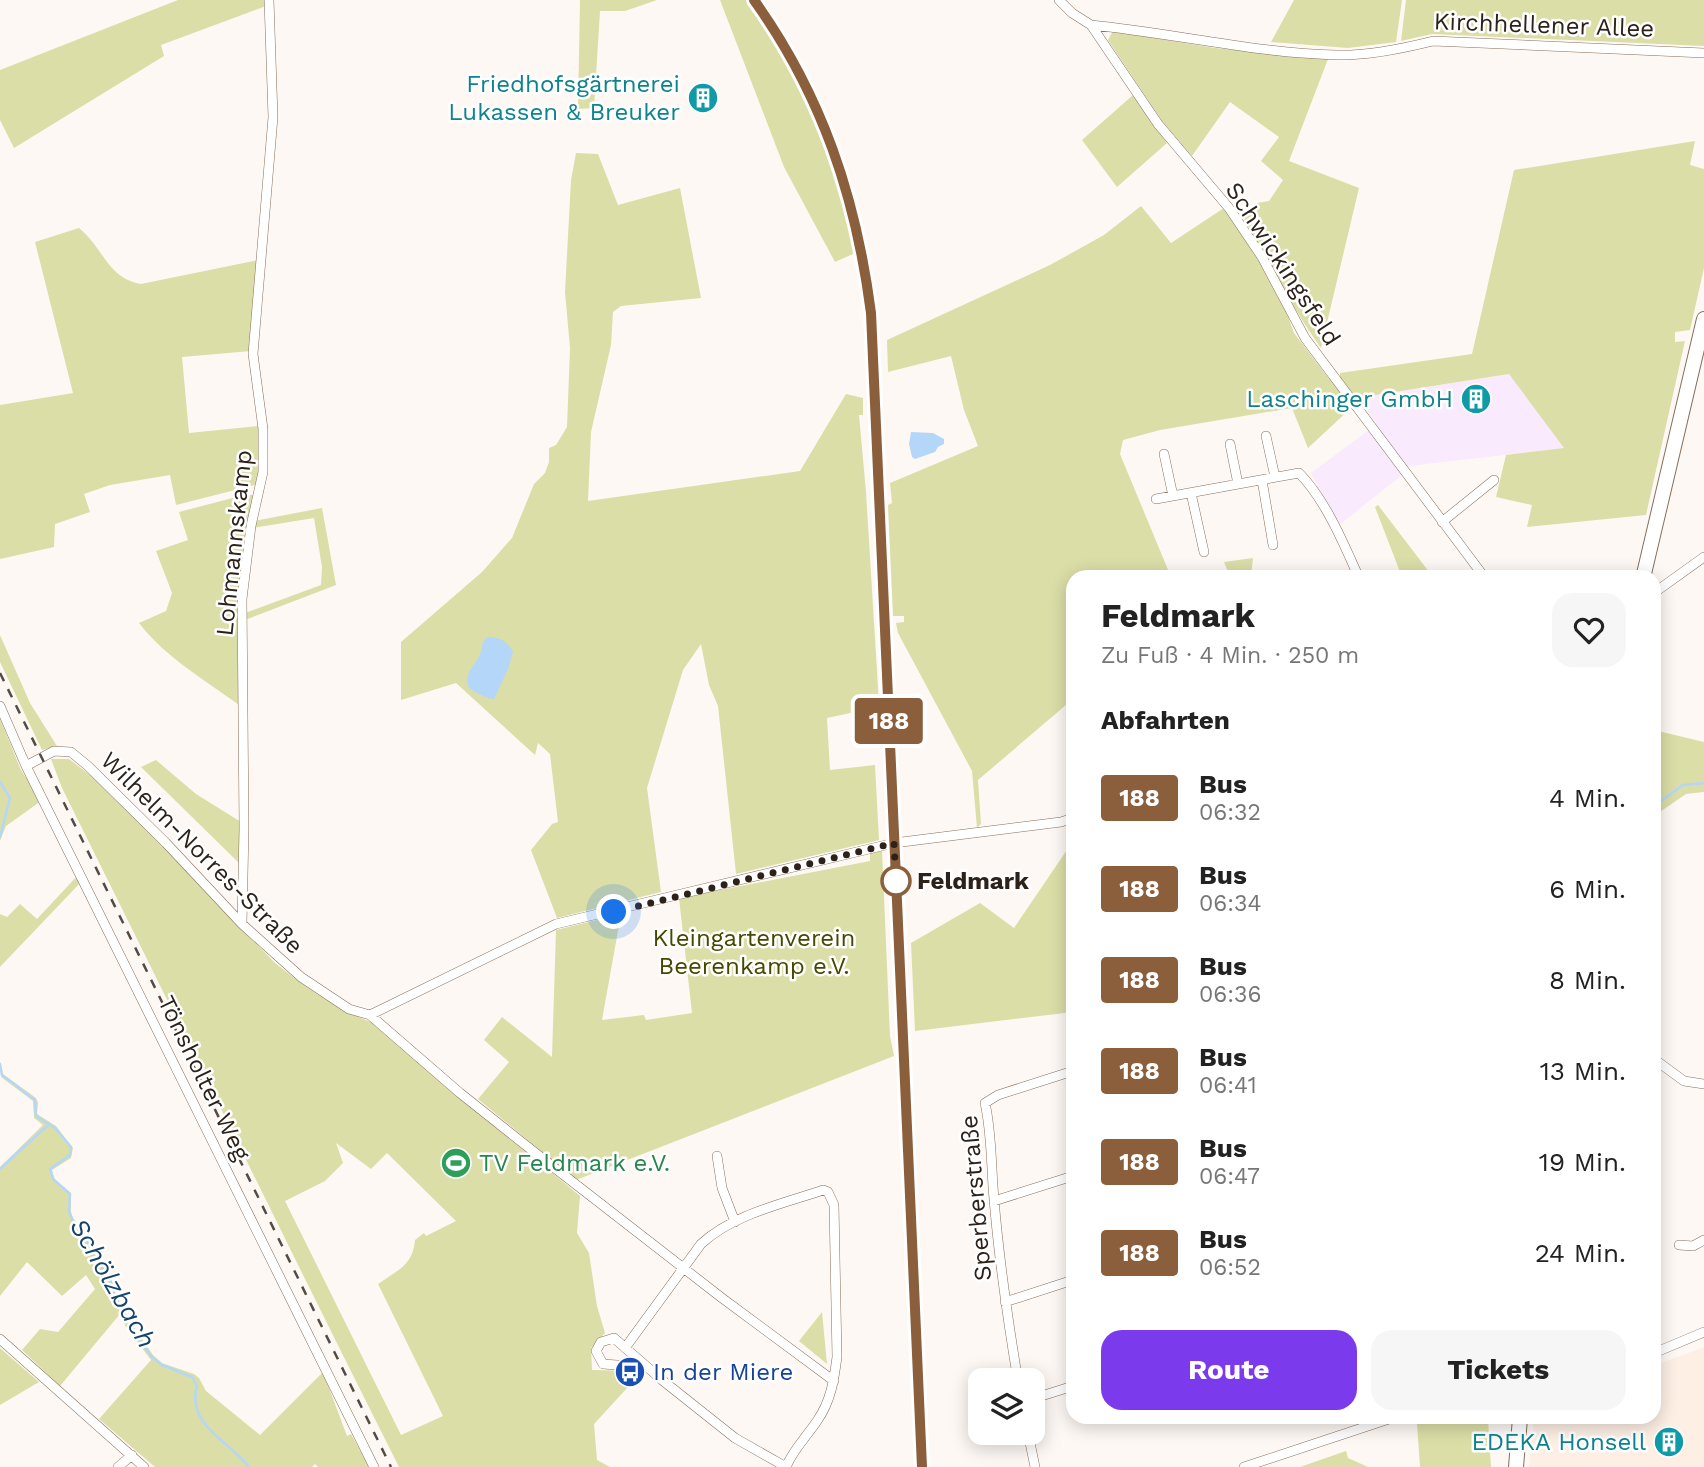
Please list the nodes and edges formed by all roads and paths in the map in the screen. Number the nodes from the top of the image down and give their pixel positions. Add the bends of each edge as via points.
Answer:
1 (269, 0) edge
2 (754, 0) edge
3 (1059, 0) edge
4 (1091, 25) junction
5 (1704, 53) edge
6 (1704, 319) edge
7 (1266, 436) dead end
8 (1230, 444) dead end
9 (1164, 454) dead end
10 (1275, 477) junction
11 (1262, 480) junction
12 (1494, 480) dead end
13 (1238, 484) junction
14 (1191, 493) junction
15 (1173, 496) junction
16 (1156, 499) dead end
17 (1442, 522) junction
18 (1273, 545) dead end
19 (1204, 552) dead end
20 (1704, 557) edge
21 (1355, 570) edge
22 (1479, 570) edge
23 (1645, 570) edge
24 (1661, 588) edge
25 (0, 706) edge
26 (26, 766) junction
27 (1066, 820) edge
28 (894, 843) junction
29 (242, 924) junction
30 (370, 1015) junction
31 (1661, 1064) edge
32 (1066, 1073) edge
33 (1704, 1084) edge
34 (717, 1156) dead end
35 (1066, 1178) edge
36 (994, 1201) junction
37 (735, 1222) junction
38 (1704, 1240) edge
39 (1679, 1245) dead end
40 (684, 1269) junction
41 (1066, 1282) edge
42 (1005, 1302) junction
43 (1704, 1332) edge
44 (0, 1339) edge
45 (625, 1348) junction
46 (1661, 1350) edge
47 (645, 1367) junction
48 (1016, 1368) edge
49 (834, 1381) junction
50 (1066, 1388) edge
51 (1045, 1395) edge
52 (1374, 1424) edge
53 (1520, 1424) edge
54 (1030, 1445) edge
55 (132, 1455) junction
56 (118, 1467) edge
57 (144, 1467) edge
58 (374, 1467) edge
59 (786, 1467) edge
60 (922, 1467) edge
61 (1035, 1467) edge
62 (1244, 1467) edge
63 (1517, 1467) edge

1 - 29 street, Lohmannskamp via 273,117 253,354 264,429 264,472 251,526 242,599
2 - 28 main road via 800,73 825,128 863,253 871,313
3 - 4 street, Schwickingsfeld
4 - 5 street, Kirchhellener Allee via 1235,47 1339,55 1433,41
4 - 17 street, Schwickingsfeld via 1158,124 1229,208 1262,257 1305,338
6 - 23 main road
7 - 10 street
8 - 13 street
9 - 15 street
10 - 11 street
10 - 21 street via 1299,472 1308,482
11 - 13 street
11 - 18 street
12 - 17 street
13 - 14 street
14 - 15 street
14 - 19 street
15 - 16 street
17 - 22 street, Schwickingsfeld
20 - 24 street
25 - 26 street, Tönsholter Weg
26 - 29 street, Wilhelm-Norres-Straße via 54,751 71,752
26 - 58 street, Tönsholter Weg
27 - 28 street
28 - 30 street via 556,924
28 - 60 main road
29 - 30 street, Wilhelm-Norres-Straße via 301,977 349,1009
30 - 40 street, Wilhelm-Norres-Straße via 460,1093
31 - 33 street via 1684,1081
32 - 36 street, Sperberstraße via 998,1094 985,1103
34 - 37 street via 722,1188
35 - 36 street
36 - 42 street, Sperberstraße
37 - 40 street via 713,1232
37 - 49 street via 823,1190 832,1198
38 - 39 street via 1693,1246
40 - 45 street
40 - 49 street, Wilhelm-Norres-Straße
41 - 42 street
42 - 48 street, Sperberstraße
43 - 46 street
44 - 55 street
45 - 47 street
45 - 47 street via 614,1338 601,1342 596,1350 603,1364
47 - 59 street via 735,1438
49 - 59 street via 823,1411
50 - 51 street
52 - 62 street
53 - 63 main road
54 - 61 street
55 - 56 street
55 - 57 street

